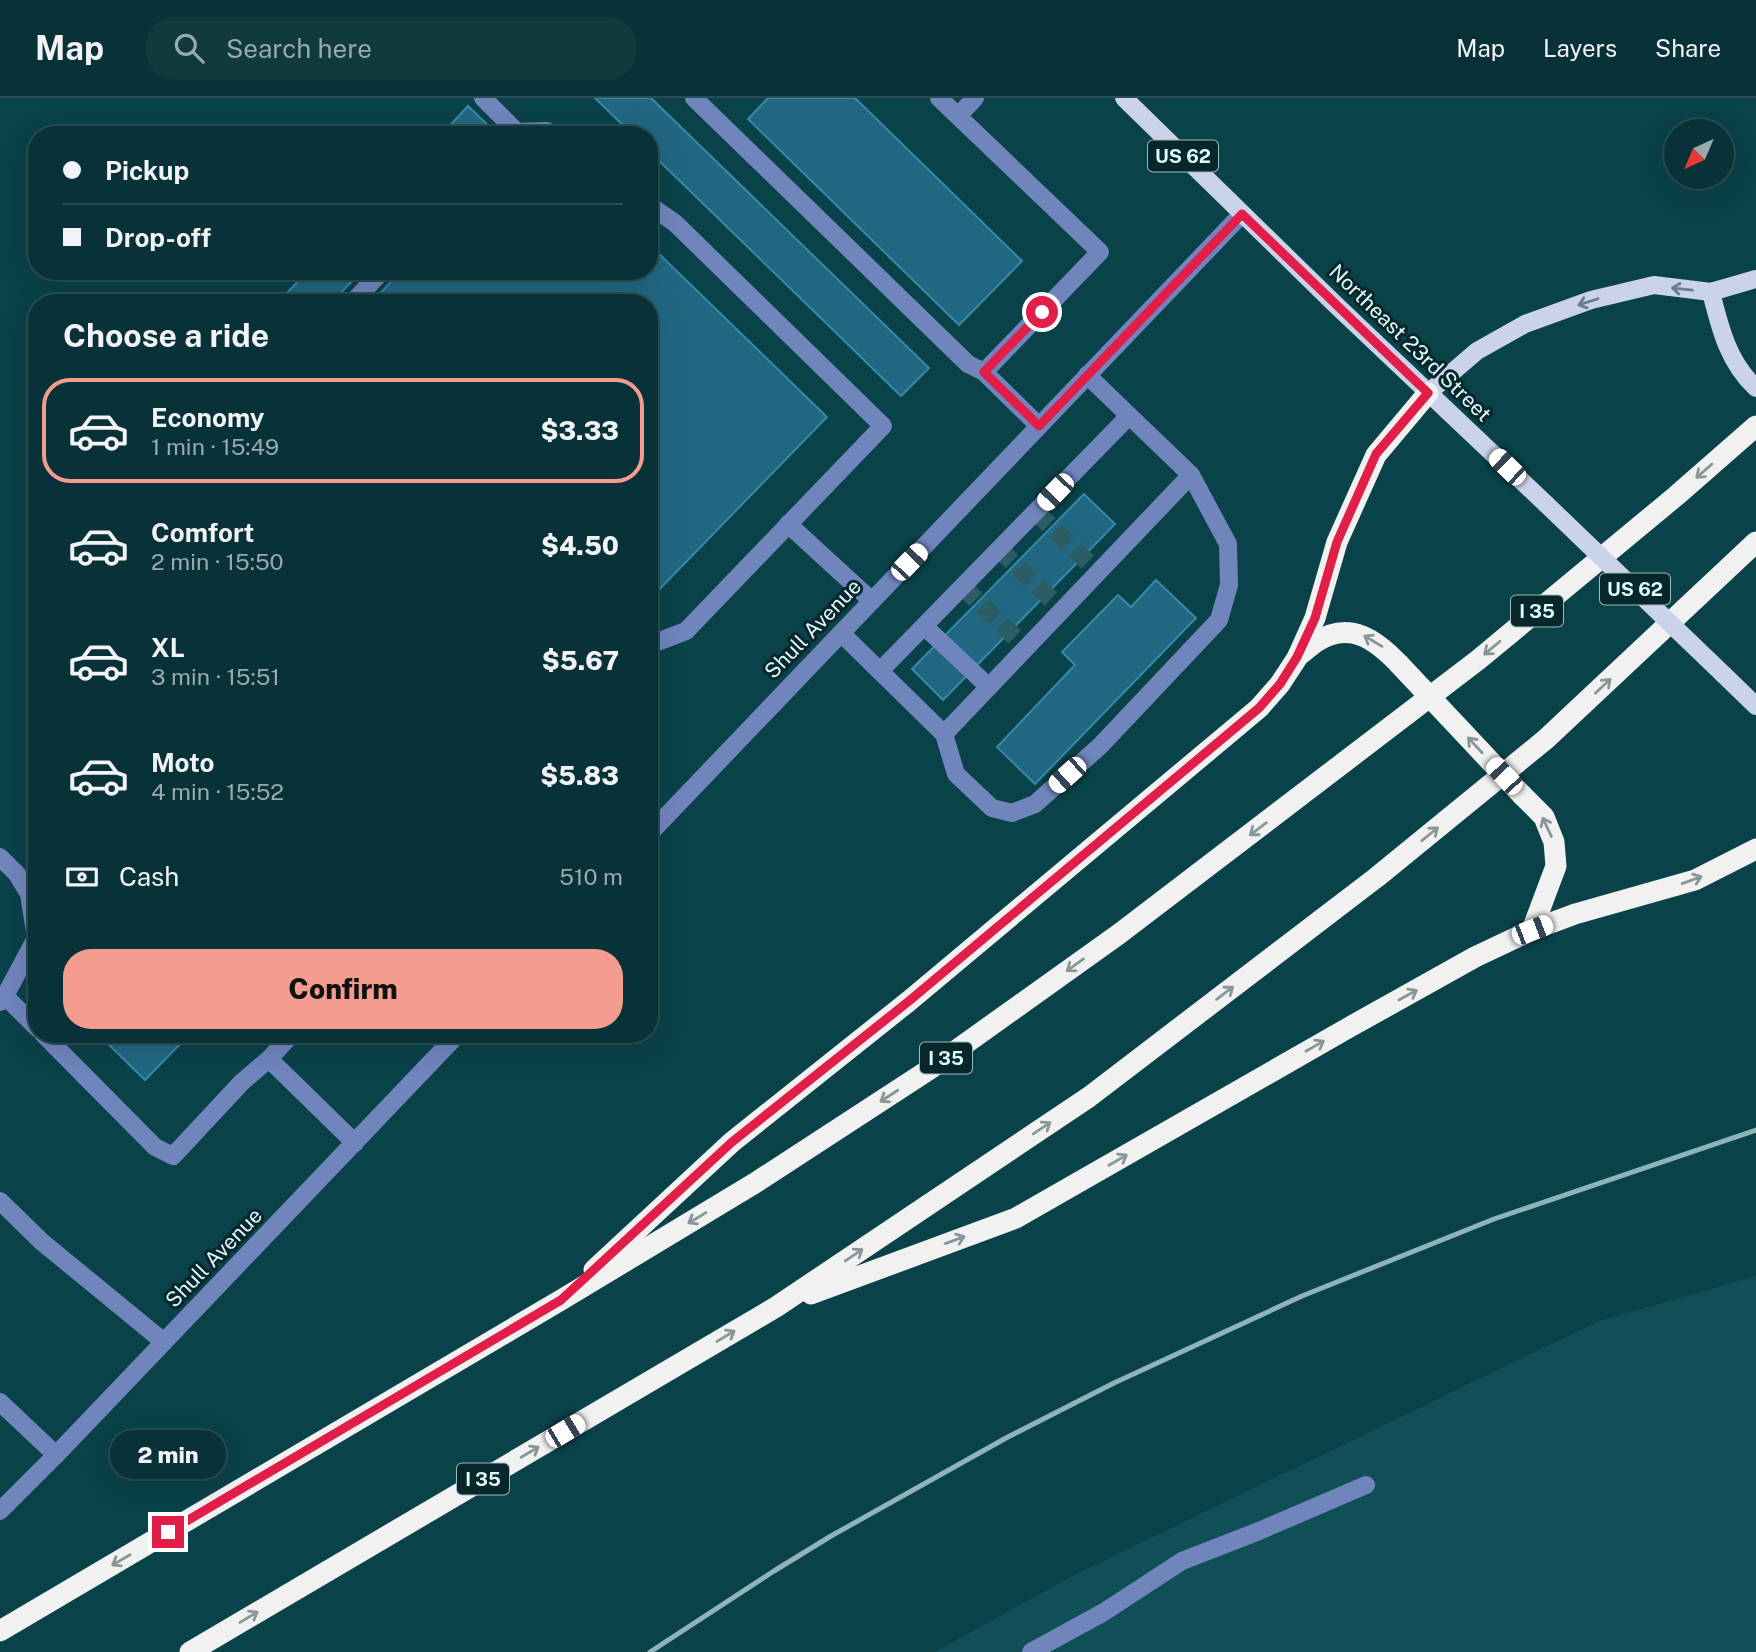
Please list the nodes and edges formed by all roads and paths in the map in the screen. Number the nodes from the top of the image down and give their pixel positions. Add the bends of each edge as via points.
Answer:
1 (483, 98) edge
2 (694, 98) edge
3 (939, 98) edge
4 (975, 98) edge
5 (1125, 98) edge
6 (958, 116) junction
7 (509, 126) edge
8 (658, 211) edge
9 (1242, 214) junction
10 (1756, 279) edge
11 (374, 280) edge
12 (1711, 292) junction
13 (360, 294) edge
14 (984, 372) junction
15 (1087, 375) junction
16 (1750, 382) edge
17 (1428, 393) junction
18 (1129, 416) junction
19 (1039, 426) junction
20 (1756, 426) edge
21 (1191, 475) junction
22 (788, 524) junction
23 (1756, 541) edge
24 (872, 601) junction
25 (924, 626) junction
26 (841, 633) junction
27 (658, 642) edge
28 (1297, 657) junction
29 (880, 671) junction
30 (989, 687) junction
31 (1756, 706) edge
32 (944, 734) junction
33 (658, 819) edge
34 (1756, 849) edge
35 (0, 857) edge
36 (28, 892) edge
37 (1532, 930) junction
38 (28, 953) edge
39 (3, 999) edge
40 (28, 1020) edge
41 (52, 1043) edge
42 (284, 1043) edge
43 (449, 1043) edge
44 (269, 1059) junction
45 (355, 1143) junction
46 (0, 1201) edge
47 (561, 1300) junction
48 (776, 1307) junction
49 (164, 1342) junction
50 (0, 1402) edge
51 (56, 1455) junction
52 (1366, 1485) dead end
53 (0, 1511) edge
54 (0, 1631) edge
55 (191, 1652) edge
56 (1031, 1652) edge

1 - 7 street
2 - 14 street via 968,364
3 - 6 street
4 - 6 street
5 - 9 main road, Northeast 23rd Street / US 62
6 - 14 street via 1100,252
8 - 22 street via 883,426
9 - 15 street, Shull Avenue
9 - 17 main road, Northeast 23rd Street / US 62
10 - 12 main road
11 - 13 street
12 - 16 main road via 1733,359
12 -> 17 main road via 1654,285 1591,300 1525,324 1477,351
14 - 19 street
15 - 18 street
15 - 19 street, Shull Avenue
17 - 28 highway via 1376,454 1337,542 1315,618
17 - 31 main road, Northeast 23rd Street / US 62, bridge
18 - 21 street
18 - 25 street
19 - 24 street, Shull Avenue
20 -> 47 highway, I 35 via 1478,660 1119,934 930,1069 755,1183
21 - 30 street
21 - 32 street via 1228,544 1229,584 1219,620 1109,736 1035,804 1012,813 992,808 956,774
22 - 24 street
22 - 27 street via 685,631
48 -> 23 highway, I 35 via 1089,1097 1377,877 1545,738
24 - 26 street, Shull Avenue
25 - 29 street
25 - 30 street
26 - 29 street
26 - 33 street, Shull Avenue
37 -> 28 highway, bridge via 1556,866 1554,842 1544,817 1381,646 1361,635 1340,633 1318,641
28 - 47 highway via 1259,708 909,1001 732,1142
29 - 32 street
30 - 32 street
37 -> 34 highway via 1695,880
35 - 36 street
48 -> 37 highway via 1016,1218 1475,957
38 - 39 street
39 - 40 street
41 - 44 street via 155,1147 173,1156
42 - 44 street
43 - 45 street, Shull Avenue
44 - 45 street
45 - 49 street, Shull Avenue
46 - 49 street via 42,1242
47 -> 54 highway, I 35
55 -> 48 highway, I 35
49 - 51 street, Shull Avenue
50 - 51 street
51 - 53 street, Shull Avenue
52 - 56 street via 1182,1561

